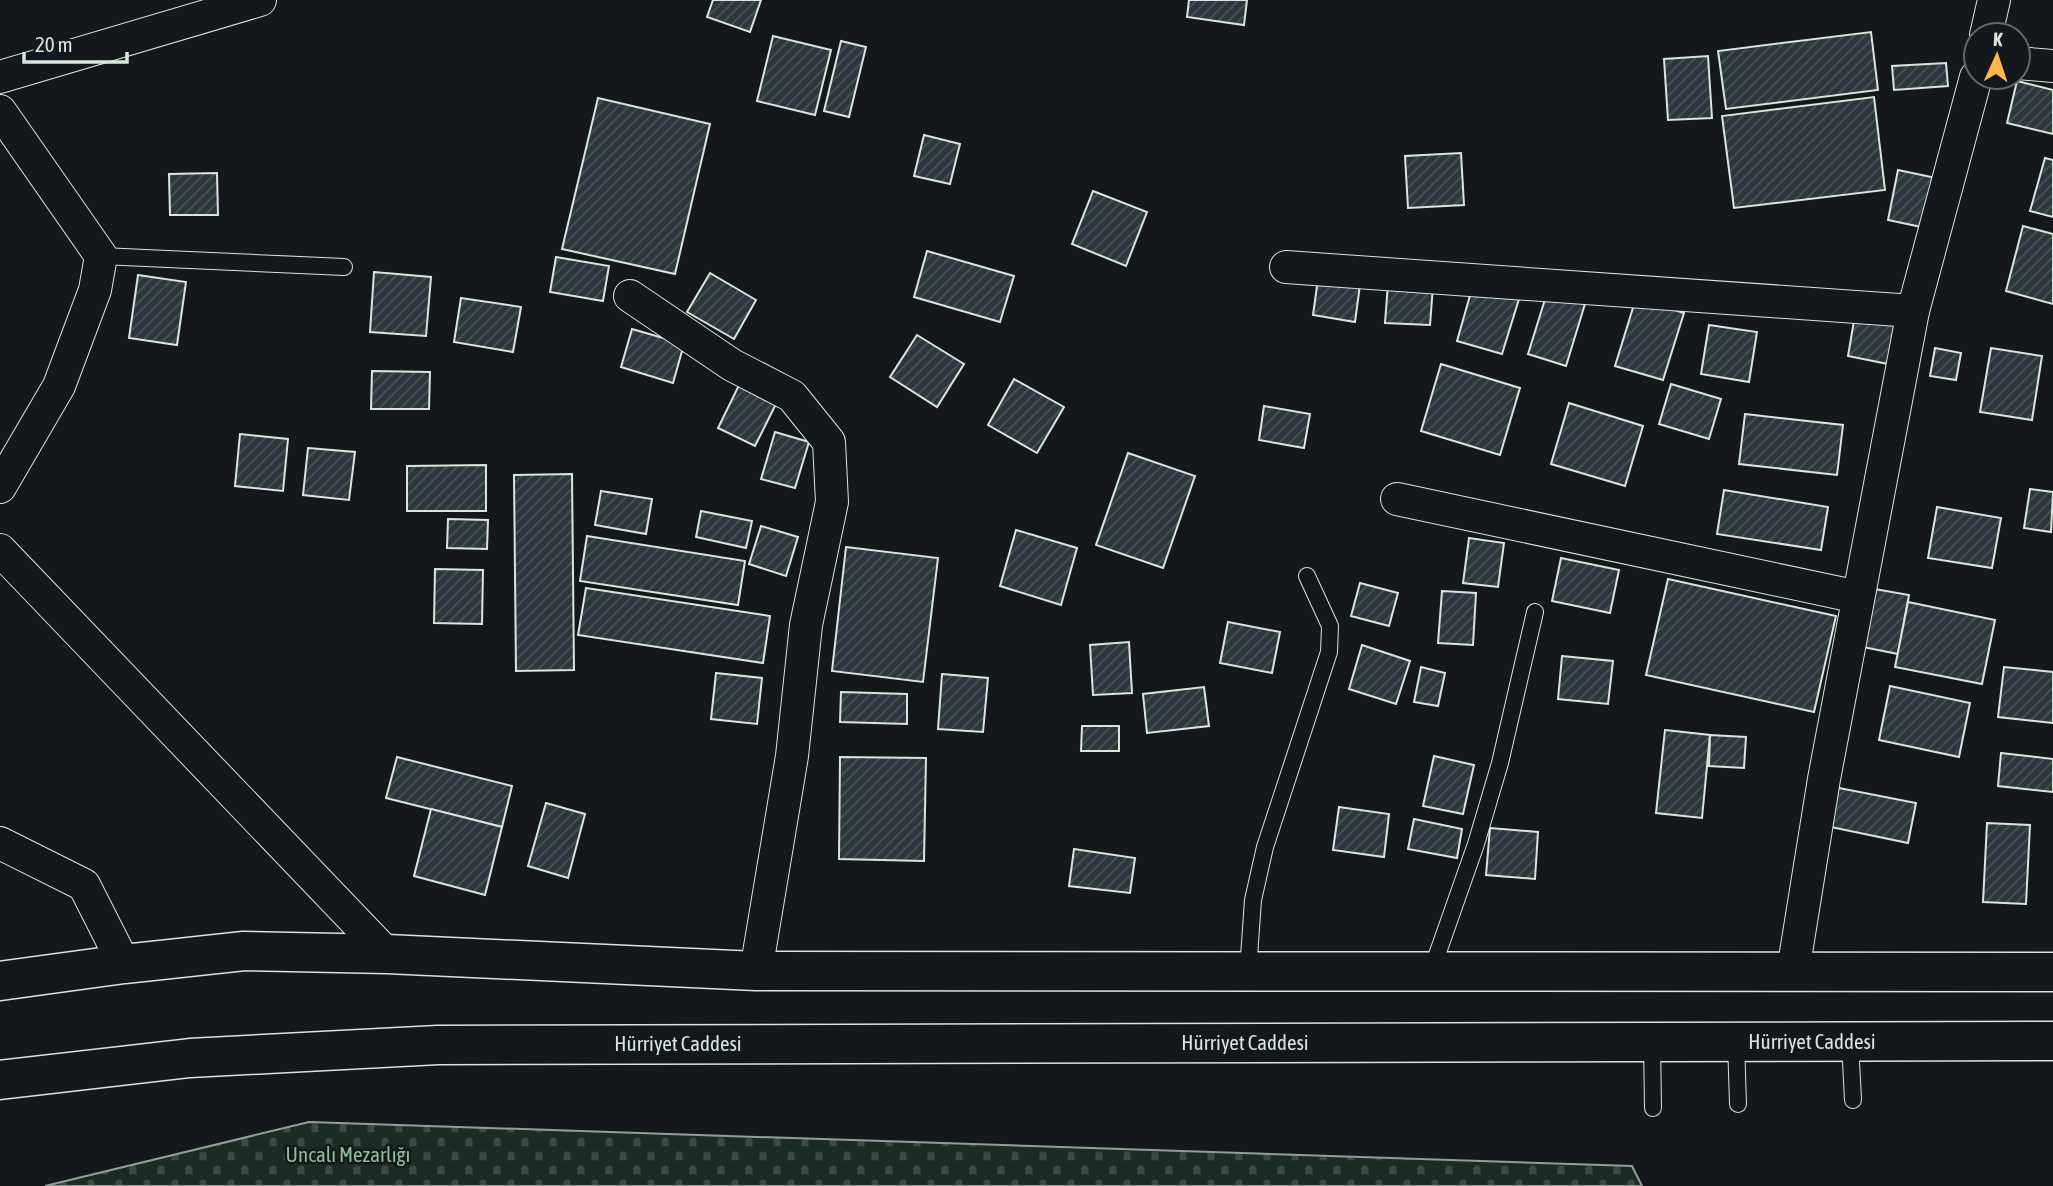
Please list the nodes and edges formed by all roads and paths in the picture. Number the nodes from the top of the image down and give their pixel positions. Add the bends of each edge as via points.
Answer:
1 (260, 0) edge
2 (1994, 0) edge
3 (1989, 21) edge
4 (2032, 64) edge
5 (2053, 66) edge
6 (0, 76) edge
7 (1972, 91) edge
8 (0, 111) edge
9 (101, 256) junction
10 (344, 267) dead end
11 (1286, 267) dead end
12 (631, 296) dead end
13 (1913, 311) junction
14 (0, 487) edge
15 (1397, 499) dead end
16 (0, 550) edge
17 (1307, 576) dead end
18 (1858, 597) junction
19 (1535, 612) dead end
20 (0, 842) edge
21 (387, 954) junction
22 (124, 964) junction
23 (756, 971) junction
24 (1248, 971) junction
25 (1434, 971) junction
26 (1793, 971) junction
27 (2053, 972) edge
28 (0, 981) edge
29 (2053, 1041) edge
30 (1652, 1042) junction
31 (1736, 1042) junction
32 (1850, 1042) junction
33 (0, 1080) edge
34 (1853, 1100) dead end
35 (1738, 1104) dead end
36 (1653, 1108) dead end

1 - 6 street
2 - 3 street
4 - 5 street
7 - 13 street
8 - 9 street
9 - 10 lane
9 - 14 street via 95,290 59,386
11 - 13 street
12 - 23 street via 732,365 792,396 829,442 832,502 806,625 792,756
13 - 18 street
15 - 18 street
16 - 21 street
17 - 24 lane via 1330,626 1329,652 1265,847 1253,900
18 - 26 street
19 - 25 lane via 1500,763
20 - 22 street via 84,886
21 - 22 highway via 244,951
21 - 23 highway
22 - 28 highway
23 - 24 highway
24 - 25 highway
25 - 26 highway
26 - 27 highway
29 - 32 highway, Hürriyet Caddesi
30 - 31 highway, Hürriyet Caddesi
30 - 33 highway, Hürriyet Caddesi via 438,1045 190,1058
30 - 36 lane
31 - 32 highway, Hürriyet Caddesi
31 - 35 lane
32 - 34 lane

